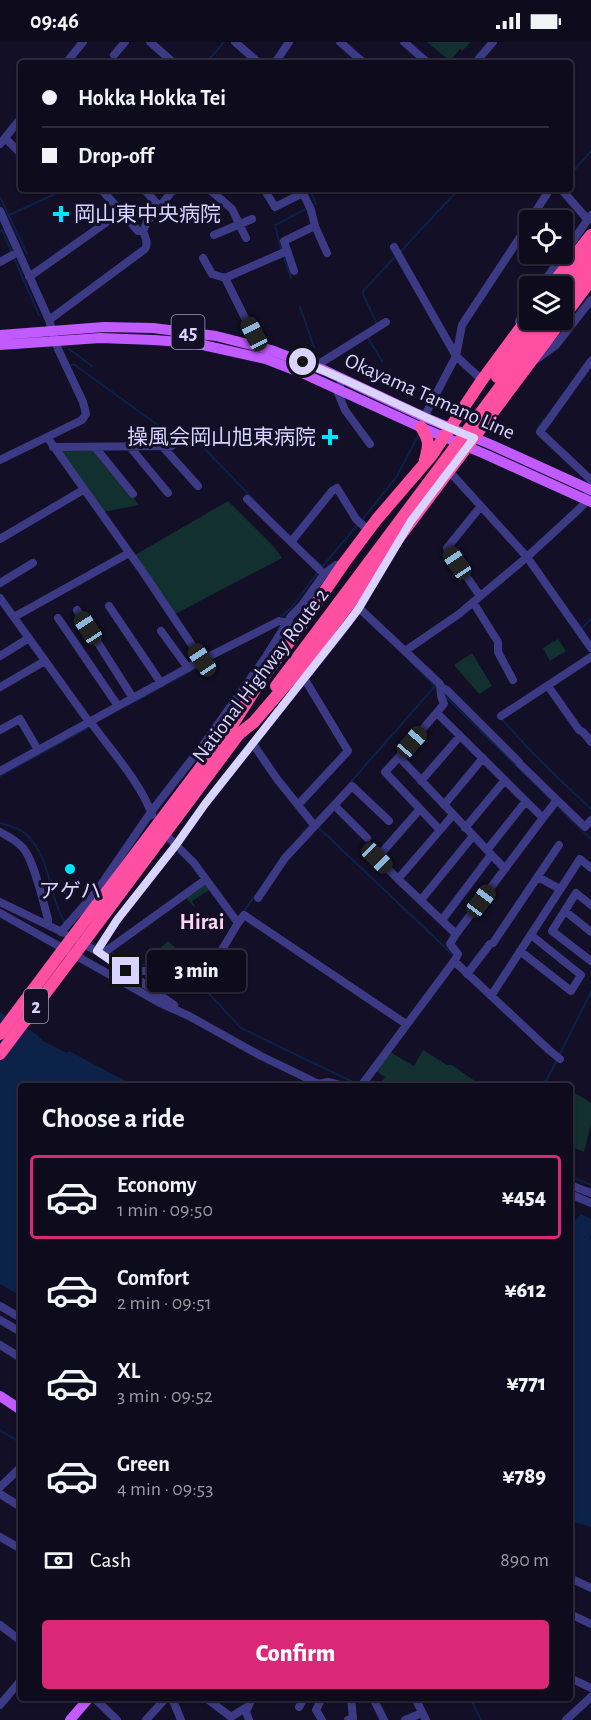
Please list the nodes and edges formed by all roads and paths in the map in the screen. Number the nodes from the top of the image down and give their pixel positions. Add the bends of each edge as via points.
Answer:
1 (83, 42) edge
2 (125, 42) edge
3 (150, 42) edge
4 (235, 42) edge
5 (289, 42) edge
6 (340, 42) edge
7 (404, 42) edge
8 (493, 42) edge
9 (114, 55) dead end
10 (68, 60) edge
11 (171, 60) edge
12 (256, 60) edge
13 (277, 60) edge
14 (361, 60) edge
15 (425, 60) edge
16 (478, 60) edge
17 (18, 122) edge
18 (2, 141) edge
19 (18, 152) edge
20 (104, 192) edge
21 (147, 192) edge
22 (171, 192) edge
23 (212, 192) edge
24 (266, 192) edge
25 (548, 192) edge
26 (564, 192) edge
27 (159, 206) junction
28 (537, 210) edge
29 (0, 211) edge
30 (121, 212) junction
31 (252, 219) dead end
32 (589, 221) edge
33 (239, 224) junction
34 (315, 226) junction
35 (143, 231) junction
36 (3, 232) edge
37 (214, 235) dead end
38 (591, 235) edge
39 (246, 238) dead end
40 (519, 238) edge
41 (591, 251) edge
42 (284, 252) junction
43 (397, 252) dead end
44 (14, 254) junction
45 (327, 254) dead end
46 (203, 258) dead end
47 (0, 262) edge
48 (591, 265) edge
49 (294, 271) dead end
50 (548, 276) edge
51 (558, 276) edge
52 (29, 277) junction
53 (225, 278) junction
54 (574, 280) junction
55 (591, 280) edge
56 (573, 283) edge
57 (591, 295) edge
58 (573, 299) edge
59 (591, 300) edge
60 (573, 306) edge
61 (519, 321) edge
62 (380, 325) dead end
63 (519, 330) edge
64 (533, 330) edge
65 (543, 330) edge
66 (554, 330) edge
67 (0, 334) edge
68 (53, 335) junction
69 (250, 344) junction
70 (0, 345) edge
71 (456, 356) junction
72 (591, 361) edge
73 (320, 368) junction
74 (522, 372) junction
75 (485, 375) junction
76 (342, 378) junction
77 (338, 390) junction
78 (423, 422) junction
79 (447, 433) junction
80 (46, 437) junction
81 (178, 437) dead end
82 (471, 442) junction
83 (370, 444) dead end
84 (162, 446) junction
85 (53, 447) junction
86 (95, 447) junction
87 (130, 447) junction
88 (0, 460) edge
89 (424, 462) junction
90 (449, 471) junction
91 (198, 486) dead end
92 (83, 490) junction
93 (590, 491) edge
94 (168, 493) dead end
95 (133, 494) dead end
96 (247, 499) dead end
97 (481, 506) junction
98 (363, 525) junction
99 (0, 539) edge
100 (293, 540) junction
101 (129, 553) junction
102 (526, 556) junction
103 (33, 563) dead end
104 (345, 563) junction
105 (322, 571) junction
106 (0, 583) edge
107 (477, 597) junction
108 (0, 598) edge
109 (345, 603) junction
110 (109, 606) dead end
111 (77, 610) dead end
112 (14, 617) junction
113 (58, 618) dead end
114 (286, 622) junction
115 (161, 631) dead end
116 (29, 638) junction
117 (591, 648) edge
118 (405, 651) junction
119 (0, 656) edge
120 (591, 657) edge
121 (202, 660) junction
122 (45, 661) junction
123 (188, 668) junction
124 (264, 676) junction
125 (304, 678) junction
126 (513, 680) dead end
127 (161, 683) junction
128 (0, 687) edge
129 (441, 687) junction
130 (549, 687) junction
131 (134, 698) junction
132 (118, 706) junction
133 (437, 713) junction
134 (501, 716) dead end
135 (90, 722) junction
136 (0, 730) edge
137 (235, 730) junction
138 (460, 736) junction
139 (591, 742) edge
140 (253, 744) junction
141 (38, 750) junction
142 (399, 757) junction
143 (483, 758) junction
144 (0, 771) edge
145 (177, 780) junction
146 (505, 780) junction
147 (421, 781) junction
148 (526, 801) junction
149 (555, 802) junction
150 (205, 804) junction
151 (298, 805) junction
152 (334, 805) junction
153 (444, 805) junction
154 (420, 809) junction
155 (151, 812) junction
156 (453, 815) junction
157 (543, 818) junction
158 (591, 820) edge
159 (388, 821) dead end
160 (314, 825) junction
161 (465, 828) junction
162 (440, 830) junction
163 (0, 832) edge
164 (473, 836) junction
165 (367, 838) dead end
166 (176, 845) junction
167 (559, 845) dead end
168 (489, 852) junction
169 (591, 868) edge
170 (505, 869) junction
171 (538, 877) junction
172 (398, 879) junction
173 (205, 880) junction
174 (562, 886) junction
175 (576, 893) junction
176 (258, 898) dead end
177 (421, 900) junction
178 (0, 902) edge
179 (591, 905) edge
180 (565, 911) junction
181 (0, 913) edge
182 (441, 920) junction
183 (238, 923) junction
184 (48, 924) junction
185 (61, 932) junction
186 (591, 932) edge
187 (456, 934) junction
188 (531, 935) junction
189 (520, 951) junction
190 (99, 953) junction
191 (454, 961) junction
192 (591, 961) edge
193 (126, 971) junction
194 (469, 972) junction
195 (491, 996) junction
196 (189, 1016) junction
197 (406, 1024) junction
198 (0, 1034) edge
199 (0, 1054) edge
200 (558, 1058) dead end
201 (316, 1083) edge
202 (363, 1083) edge
203 (573, 1186) edge
204 (590, 1191) edge
205 (573, 1195) edge
206 (591, 1203) edge
207 (4, 1308) edge
208 (18, 1316) edge
209 (0, 1320) edge
210 (18, 1324) edge
211 (18, 1330) edge
212 (0, 1345) edge
213 (18, 1356) edge
214 (0, 1396) edge
215 (18, 1408) edge
216 (18, 1470) edge
217 (0, 1487) edge
218 (0, 1494) edge
219 (18, 1505) edge
220 (0, 1538) edge
221 (18, 1547) edge
222 (573, 1579) edge
223 (591, 1588) edge
224 (573, 1615) edge
225 (591, 1624) edge
226 (0, 1625) edge
227 (18, 1639) edge
228 (573, 1679) edge
229 (18, 1684) edge
230 (591, 1688) edge
231 (591, 1698) edge
232 (86, 1701) edge
233 (97, 1701) edge
234 (163, 1701) edge
235 (173, 1701) edge
236 (210, 1701) edge
237 (250, 1701) edge
238 (302, 1701) edge
239 (320, 1701) edge
240 (351, 1701) edge
241 (374, 1701) edge
242 (416, 1701) edge
243 (0, 1705) edge
244 (247, 1707) junction
245 (299, 1707) dead end
246 (422, 1715) edge
247 (70, 1720) edge
248 (117, 1720) edge
249 (146, 1720) edge
250 (181, 1720) edge
251 (249, 1720) edge
252 (322, 1720) edge
253 (348, 1720) edge
254 (384, 1720) edge
255 (405, 1720) edge
256 (566, 1720) edge

1 - 10 street
2 - 9 street
3 - 11 street
4 - 12 street
5 - 13 street
6 - 14 street
7 - 15 street
8 - 16 street
17 - 18 street
18 - 19 street
20 - 30 street
21 - 27 street
22 - 27 street
23 - 33 street via 232,209
24 - 34 street via 275,207 303,193
25 - 28 street
26 - 32 street
27 - 35 street
29 - 36 street
30 - 35 street via 138,231
30 - 52 street
31 - 33 street
32 - 50 street
33 - 37 street
33 - 39 street
34 - 42 street via 284,241
34 - 45 street
35 - 68 street via 145,249
36 - 44 street
38 - 51 highway
40 - 71 street via 462,325
41 - 54 highway
42 - 49 street
42 - 53 street
43 - 71 street
44 - 47 street
44 - 52 street
46 - 53 street via 212,274
48 - 54 highway
52 - 68 street
53 - 69 street via 254,334
54 - 56 highway
55 - 58 highway
57 - 60 street via 581,305
59 - 74 street via 556,345
61 - 75 street
62 - 73 street via 322,362
63 - 75 highway
64 - 109 highway, National Highway Route 2 / 2, bridge
65 - 109 highway, National Highway Route 2 / 2, bridge
66 - 74 highway
67 - 68 main road, Okayama Tamano Line / 45
68 - 69 main road, Okayama Tamano Line / 45 via 104,327 153,328
68 - 70 main road, Okayama Tamano Line / 45
68 - 77 main road, Okayama Tamano Line / 45 via 194,343 266,359
68 - 80 street via 86,414 82,420
69 - 73 main road, Okayama Tamano Line / 45
71 - 75 street
71 - 78 street
72 - 93 street via 540,432
73 - 76 main road, Okayama Tamano Line / 45
74 - 82 highway
75 - 79 highway
76 - 77 street
76 - 78 main road, Okayama Tamano Line / 45
77 - 78 main road, Okayama Tamano Line / 45
77 - 83 street via 345,410
78 - 79 main road, Okayama Tamano Line / 45
78 - 89 highway via 429,445
79 - 82 main road, Okayama Tamano Line / 45
79 - 89 highway
80 - 85 street
80 - 88 street
81 - 84 street via 172,446
82 - 90 highway
82 - 93 main road, Okayama Tamano Line / 45
84 - 87 street
84 - 91 street
85 - 86 street
85 - 92 street
86 - 87 street
86 - 95 street
87 - 94 street
89 - 98 highway
90 - 97 street
90 - 109 highway
92 - 99 street
92 - 101 street
93 - 102 street via 578,510
96 - 100 street
97 - 102 street
97 - 107 street via 447,548
98 - 100 street via 337,488
98 - 104 highway
100 - 105 street
101 - 112 street
101 - 121 street
102 - 107 street
102 - 117 street
103 - 106 street
104 - 105 street
104 - 124 highway
105 - 114 street
107 - 118 street
107 - 126 street
108 - 112 street
109 - 118 street
109 - 125 street
109 - 137 highway, National Highway Route 2 / 2
110 - 127 street
111 - 131 street
112 - 116 street
113 - 132 street
114 - 121 street via 279,621
114 - 124 street via 294,629
114 - 145 street via 265,658
115 - 123 street
116 - 119 street
116 - 122 street
118 - 129 street
120 - 130 street
121 - 123 street
122 - 128 street
122 - 135 street
123 - 127 street
124 - 137 highway
125 - 140 street
125 - 151 street via 348,752
127 - 131 street
129 - 133 street via 444,704
129 - 149 street
130 - 134 street
130 - 139 street
131 - 132 street
132 - 135 street
133 - 138 street
133 - 142 street
135 - 141 street
135 - 155 street via 132,778
136 - 141 street via 20,719
137 - 198 highway, National Highway Route 2 / 2, bridge
137 - 199 highway, National Highway Route 2 / 2, bridge
138 - 143 street
138 - 147 street
140 - 150 street
140 - 151 street
141 - 144 street
142 - 147 street
142 - 154 street via 386,772
143 - 146 street
143 - 153 street
145 - 150 street
145 - 155 street
146 - 148 street
146 - 161 street
147 - 153 street
148 - 157 street
148 - 168 street
149 - 157 street
149 - 158 street via 585,827
150 - 166 street
151 - 160 street
152 - 159 street via 352,786
152 - 160 street
152 - 165 street
153 - 156 street
154 - 162 street
154 - 172 street via 377,858
155 - 166 street
155 - 185 street via 96,892
156 - 161 street
156 - 162 street
157 - 170 street
160 - 176 street via 280,864
161 - 164 street
162 - 172 street
163 - 184 street via 19,844 28,856
164 - 168 street
164 - 177 street
166 - 173 street
166 - 190 street via 132,900
167 - 171 street
168 - 170 street
168 - 182 street
169 - 174 street via 580,859
170 - 187 street
171 - 174 street
171 - 194 street
172 - 177 street
173 - 183 street
173 - 190 street
174 - 175 street
174 - 188 street
175 - 179 street
175 - 180 street
177 - 182 street
178 - 184 street
180 - 186 street
180 - 192 street via 552,931
181 - 196 street
182 - 187 street
183 - 193 street via 200,984 195,986 176,977 139,970
183 - 197 street via 244,915
184 - 185 street
185 - 190 street
187 - 191 street via 450,944 458,954
188 - 189 street
188 - 189 street via 581,975 571,990
189 - 195 street
190 - 193 street
191 - 194 street
191 - 197 street
193 - 196 street
194 - 195 street
195 - 200 street
196 - 201 street
197 - 202 street
203 - 204 street
205 - 206 street
207 - 208 street
207 - 210 street
209 - 211 street
212 - 213 street
214 - 215 main road
216 - 217 street
218 - 219 street
220 - 221 street
222 - 223 street
224 - 225 street
226 - 227 street
228 - 230 street
229 - 243 street
231 - 256 street
232 - 247 main road
233 - 248 street
234 - 249 street
235 - 250 street
236 - 244 street via 231,1717
237 - 244 street
238 - 245 street
239 - 252 street via 316,1710
240 - 253 street via 353,1718
241 - 254 street
242 - 246 street
244 - 251 street
246 - 255 street

